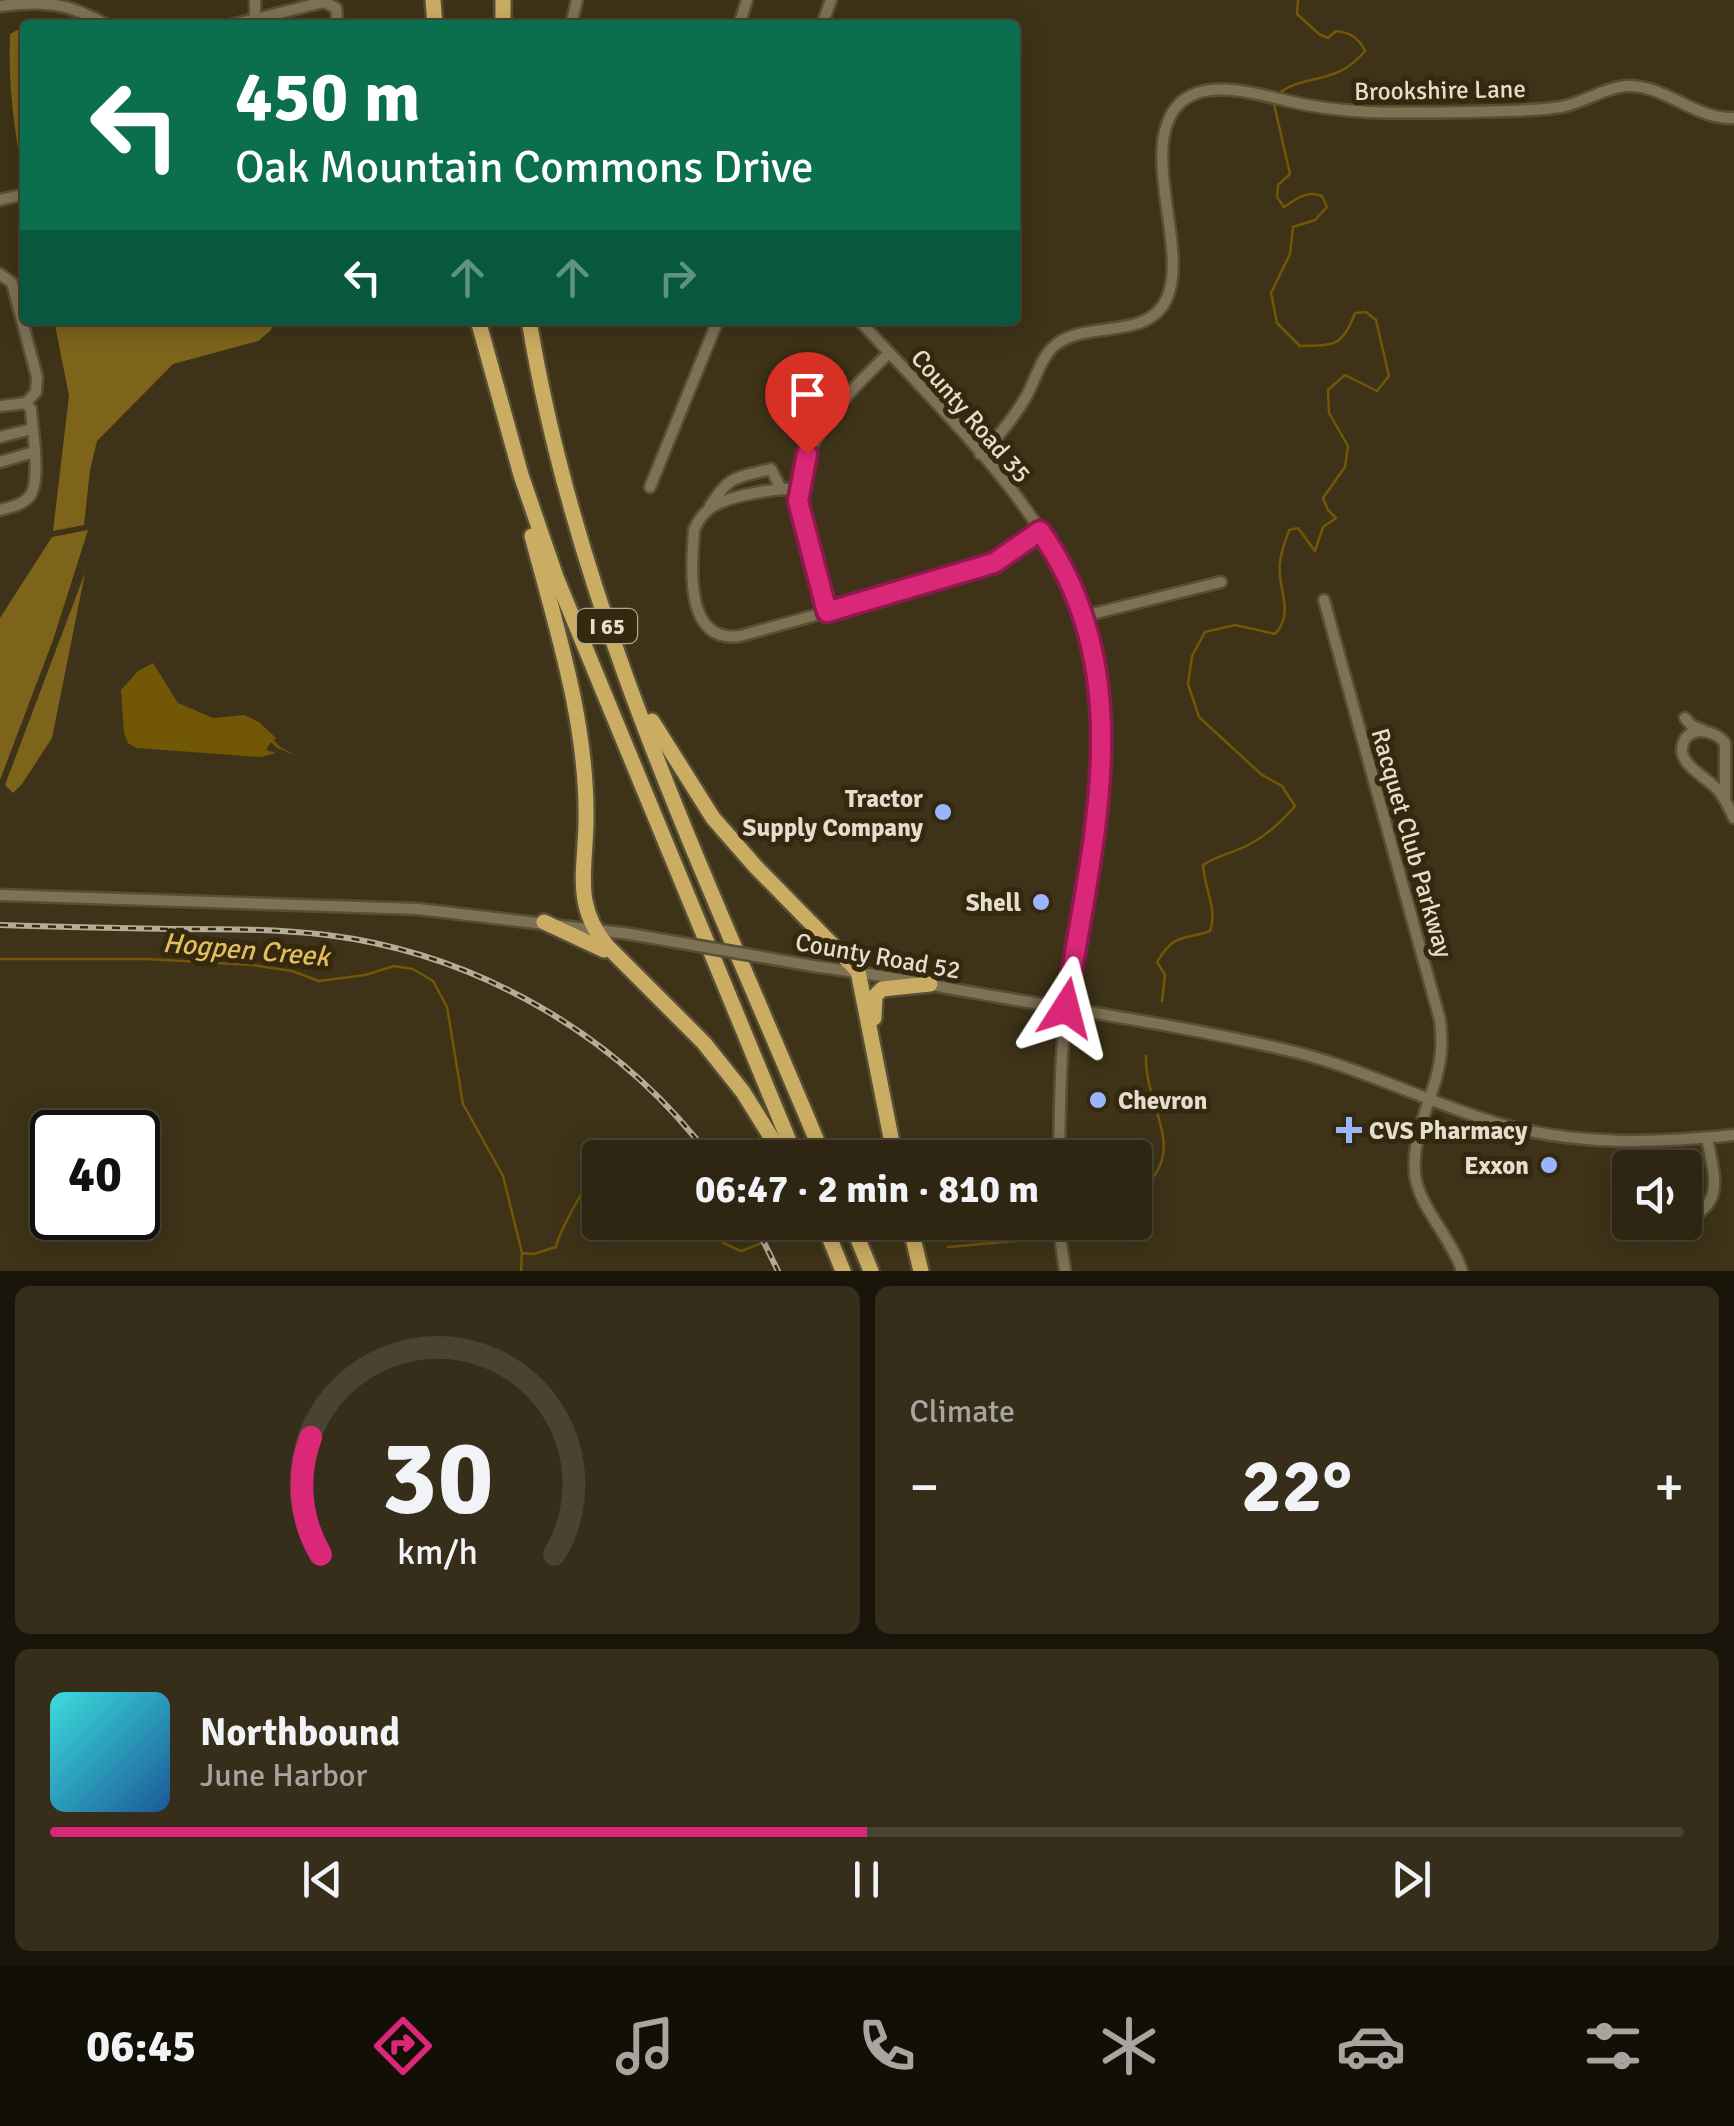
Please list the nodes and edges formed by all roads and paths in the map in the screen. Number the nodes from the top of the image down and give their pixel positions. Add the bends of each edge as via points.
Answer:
1 (0, 6) edge
2 (97, 20) edge
3 (262, 20) edge
4 (337, 20) edge
5 (1734, 118) edge
6 (0, 274) edge
7 (20, 313) edge
8 (23, 325) edge
9 (479, 325) edge
10 (530, 325) edge
11 (716, 325) edge
12 (864, 325) edge
13 (890, 354) junction
14 (494, 384) junction
15 (26, 403) junction
16 (0, 406) edge
17 (32, 430) junction
18 (0, 437) edge
19 (34, 452) junction
20 (980, 454) junction
21 (0, 462) edge
22 (650, 487) dead end
23 (780, 487) junction
24 (800, 489) junction
25 (710, 507) junction
26 (0, 510) edge
27 (1040, 531) junction
28 (1220, 582) dead end
29 (1324, 600) dead end
30 (827, 612) junction
31 (1084, 616) junction
32 (606, 622) junction
33 (1685, 718) dead end
34 (1704, 730) junction
35 (1725, 800) junction
36 (1734, 818) edge
37 (0, 895) edge
38 (544, 922) junction
39 (593, 930) junction
40 (619, 959) junction
41 (858, 971) junction
42 (930, 984) junction
43 (1066, 1008) junction
44 (884, 1092) junction
45 (1428, 1097) junction
46 (1734, 1135) edge
47 (1707, 1138) junction
48 (773, 1140) edge
49 (789, 1140) edge
50 (817, 1140) edge
51 (893, 1140) edge
52 (1059, 1140) edge
53 (1702, 1210) edge
54 (828, 1240) edge
55 (858, 1240) edge
56 (913, 1240) edge
57 (1061, 1240) edge
58 (842, 1270) edge
59 (871, 1271) edge
60 (921, 1271) edge
61 (1066, 1271) edge
62 (1462, 1271) edge

1 - 2 street via 41,0
3 - 4 street via 324,2 336,8
5 - 20 street, Brookshire Lane via 1624,86 1567,106 1507,111 1359,113 1229,90 1188,98 1172,114 1166,136 1172,275 1163,306 1132,325 1058,343
6 - 7 street via 12,283
8 - 15 street via 37,377
9 - 14 highway, I 65
10 - 32 highway, I 65 via 555,446
11 - 22 street
12 - 13 street, County Road 35
13 - 20 street, County Road 35
13 - 24 street via 832,415 807,454
14 - 39 highway via 576,712 586,795 584,910
14 - 49 highway, I 65 via 556,577
15 - 16 street
15 - 17 street
17 - 18 street
17 - 19 street
19 - 21 street
19 - 26 street via 33,492
20 - 27 street, County Road 35
23 - 24 street
23 - 25 street
23 - 25 street via 772,469 732,480
24 - 30 street
25 - 30 street via 694,530 692,589 708,627 731,637
27 - 30 street via 994,563
27 - 31 street, County Road 35
28 - 31 street
29 - 45 street, Racquet Club Parkway via 1440,1020 1442,1054
31 - 43 street, County Road 35 via 1099,678 1101,753
32 - 41 highway via 648,714 699,799
32 - 50 highway, I 65
33 - 34 street
34 - 35 street via 1720,736 1726,748
34 - 35 street via 1687,737 1682,752
35 - 36 street
37 - 38 street, County Road 52 via 418,909
38 - 39 street, County Road 52
38 - 40 highway
39 - 40 highway
39 - 41 street, County Road 52, bridge
40 - 48 highway via 704,1043
41 - 42 street, County Road 52
41 - 44 highway
42 - 43 street, County Road 52
42 - 44 highway via 875,996
43 - 45 street, County Road 52 via 1303,1054
43 - 52 street, County Road 35
44 - 51 highway
45 - 47 street, County Road 52 via 1498,1124 1565,1138
45 - 62 street, Racquet Club Parkway via 1415,1141 1415,1178
46 - 47 street, County Road 52
47 - 53 street via 1715,1182
54 - 58 highway
55 - 59 highway
56 - 60 highway
57 - 61 street

